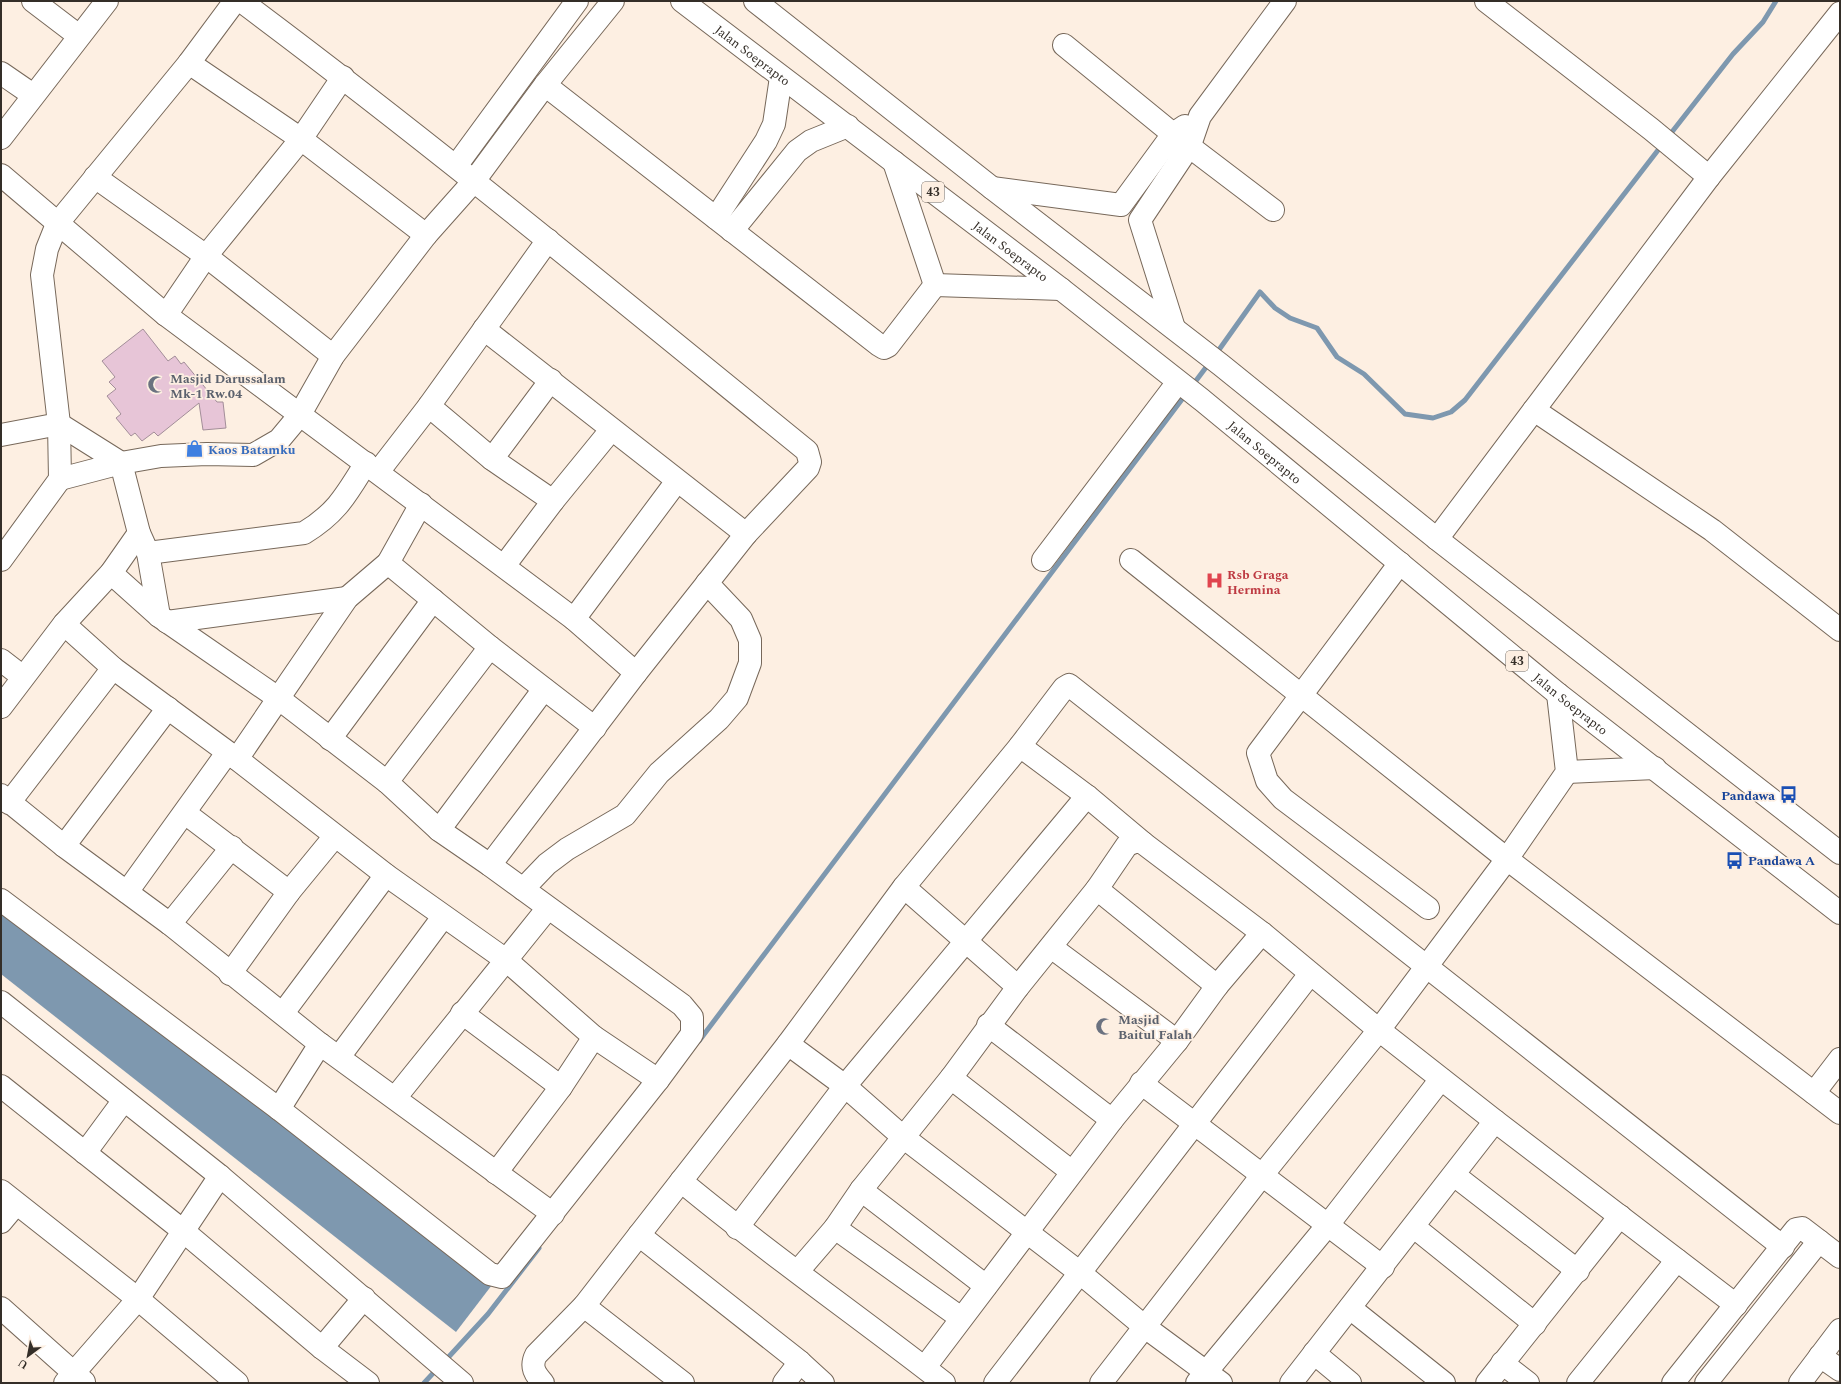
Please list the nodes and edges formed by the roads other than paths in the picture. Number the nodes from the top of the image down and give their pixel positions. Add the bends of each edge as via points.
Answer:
1 (33, 1) edge
2 (107, 1) edge
3 (235, 1) edge
4 (241, 1) edge
5 (577, 1) edge
6 (613, 1) edge
7 (682, 1) edge
8 (755, 1) edge
9 (1285, 1) edge
10 (1486, 1) edge
11 (1840, 13) edge
12 (79, 36) junction
13 (1064, 45) dead end
14 (189, 63) junction
15 (1, 73) edge
16 (343, 77) junction
17 (781, 77) junction
18 (545, 85) junction
19 (33, 95) junction
20 (848, 126) junction
21 (1, 138) edge
22 (301, 139) junction
23 (1182, 139) junction
24 (894, 162) junction
25 (456, 166) junction
26 (1, 175) edge
27 (95, 177) junction
28 (1709, 177) junction
29 (474, 181) junction
30 (992, 188) junction
31 (1121, 205) junction
32 (1273, 210) dead end
33 (1140, 220) junction
34 (57, 224) junction
35 (724, 224) junction
36 (426, 235) junction
37 (548, 240) junction
38 (206, 256) junction
39 (935, 285) junction
40 (1061, 289) junction
41 (166, 315) junction
42 (1174, 328) junction
43 (484, 329) junction
44 (333, 356) junction
45 (551, 380) junction
46 (1180, 384) junction
47 (429, 406) junction
48 (1534, 410) junction
49 (299, 416) junction
50 (59, 424) junction
51 (611, 430) junction
52 (1, 435) edge
53 (492, 459) junction
54 (121, 463) junction
55 (372, 468) junction
56 (60, 479) junction
57 (677, 481) junction
58 (553, 501) junction
59 (421, 504) junction
60 (139, 533) junction
61 (746, 534) junction
62 (1437, 539) junction
63 (148, 553) junction
64 (1, 560) edge
65 (1043, 560) dead end
66 (1131, 560) dead end
67 (388, 563) junction
68 (1400, 563) junction
69 (504, 566) junction
70 (111, 573) junction
71 (707, 583) junction
72 (347, 598) junction
73 (432, 600) junction
74 (163, 619) junction
75 (574, 619) junction
76 (64, 624) junction
77 (1840, 630) edge
78 (490, 647) junction
79 (1, 660) edge
80 (113, 668) junction
81 (636, 673) junction
82 (23, 678) junction
83 (544, 689) junction
84 (1558, 694) junction
85 (1301, 696) junction
86 (278, 698) junction
87 (1, 706) edge
88 (168, 708) junction
89 (595, 728) junction
90 (330, 739) junction
91 (1020, 746) junction
92 (232, 756) junction
93 (1655, 768) junction
94 (1567, 772) junction
95 (387, 782) junction
96 (1087, 796) junction
97 (5, 799) edge
98 (185, 813) junction
99 (439, 830) junction
100 (335, 836) junction
101 (1143, 843) junction
102 (64, 846) junction
103 (232, 847) junction
104 (1840, 853) edge
105 (1507, 859) junction
106 (490, 865) junction
107 (386, 875) junction
108 (904, 887) junction
109 (523, 889) junction
110 (1097, 889) junction
111 (127, 892) junction
112 (289, 892) junction
113 (1, 900) edge
114 (548, 908) junction
115 (1428, 908) dead end
116 (1840, 913) edge
117 (444, 917) junction
118 (170, 924) junction
119 (1262, 933) junction
120 (968, 941) junction
121 (1052, 947) junction
122 (506, 960) junction
123 (1427, 966) junction
124 (230, 974) junction
125 (1310, 974) junction
126 (1218, 986) junction
127 (1018, 987) junction
128 (1, 1002) edge
129 (283, 1013) junction
130 (462, 1013) junction
131 (988, 1025) junction
132 (1379, 1030) junction
133 (594, 1037) junction
134 (1177, 1041) junction
135 (320, 1044) junction
136 (788, 1044) junction
137 (339, 1057) junction
138 (1840, 1059) edge
139 (951, 1078) junction
140 (1441, 1079) junction
141 (658, 1080) junction
142 (1141, 1083) junction
143 (1, 1086) edge
144 (845, 1086) junction
145 (561, 1087) junction
146 (1814, 1093) junction
147 (395, 1098) junction
148 (124, 1100) junction
149 (279, 1109) junction
150 (1840, 1113) edge
151 (1112, 1120) junction
152 (1495, 1121) junction
153 (1194, 1123) junction
154 (903, 1137) junction
155 (85, 1153) junction
156 (1072, 1172) junction
157 (496, 1173) junction
158 (1262, 1174) junction
159 (1454, 1175) junction
160 (220, 1176) junction
161 (681, 1181) junction
162 (861, 1190) junction
163 (8, 1197) edge
164 (553, 1214) junction
165 (1620, 1216) junction
166 (1, 1222) edge
167 (1327, 1226) junction
168 (1414, 1227) junction
169 (737, 1228) junction
170 (835, 1228) junction
171 (182, 1230) junction
172 (1026, 1233) junction
173 (640, 1235) junction
174 (1819, 1241) junction
175 (1783, 1247) junction
176 (1840, 1257) edge
177 (1677, 1260) junction
178 (1383, 1267) junction
179 (798, 1271) junction
180 (1578, 1271) junction
181 (1079, 1272) junction
182 (986, 1286) junction
183 (364, 1298) junction
184 (138, 1299) junction
185 (1736, 1305) junction
186 (584, 1306) junction
187 (1, 1308) edge
188 (1350, 1308) junction
189 (962, 1318) junction
190 (1535, 1324) junction
191 (1145, 1327) junction
192 (1840, 1330) edge
193 (322, 1348) junction
194 (1314, 1353) junction
195 (1820, 1356) junction
196 (800, 1362) junction
197 (1502, 1363) junction
198 (925, 1367) junction
199 (1840, 1370) edge
200 (1208, 1379) edge
201 (75, 1380) edge
202 (458, 1380) edge
203 (237, 1383) edge
204 (368, 1383) edge
205 (543, 1383) edge
206 (683, 1383) edge
207 (784, 1383) edge
208 (823, 1383) edge
209 (944, 1383) edge
210 (995, 1383) edge
211 (1101, 1383) edge
212 (1291, 1383) edge
213 (1350, 1383) edge
214 (1444, 1383) edge
215 (1488, 1383) edge
216 (1528, 1383) edge
217 (1578, 1383) edge
218 (1674, 1383) edge
219 (1706, 1383) edge
220 (1800, 1383) edge

1 - 12 main road
2 - 12 main road
3 - 14 main road
4 - 16 main road
5 - 25 main road
6 - 18 main road
7 - 17 main road, Jalan Soeprapto / 43
8 - 30 main road
9 - 23 main road
10 - 28 main road
11 - 28 main road
12 - 19 main road
13 - 23 main road
14 - 22 main road
14 - 27 main road
15 - 19 main road
16 - 22 main road
16 - 25 main road
17 - 20 main road, Jalan Soeprapto / 43
17 - 35 main road via 774,124
18 - 29 main road
18 - 35 main road
19 - 21 main road
20 - 24 main road, Jalan Soeprapto / 43
20 - 35 main road via 811,141 797,151
22 - 36 main road
22 - 38 main road
23 - 31 main road
23 - 32 main road
23 - 33 main road
24 - 39 main road
24 - 40 main road, Jalan Soeprapto / 43
25 - 29 main road
26 - 34 main road
27 - 34 main road
27 - 38 main road
28 - 48 main road
29 - 36 main road
29 - 37 main road
30 - 31 main road
30 - 42 main road
31 - 33 main road
33 - 42 main road
34 - 41 main road
34 - 50 main road via 47,249 42,275
35 - 39 main road via 884,348
36 - 44 main road
37 - 43 main road
37 - 61 main road via 807,451 810,462 808,468
38 - 41 main road
38 - 44 main road
39 - 40 main road
40 - 46 main road, Jalan Soeprapto / 43
41 - 49 main road
42 - 62 main road
43 - 45 main road
43 - 47 main road
44 - 49 main road
45 - 51 main road
45 - 53 main road
46 - 65 main road
46 - 68 main road, Jalan Soeprapto / 43
47 - 53 main road
47 - 55 main road
48 - 62 main road
48 - 77 main road via 1712,530
49 - 54 main road via 279,440 253,455 161,456
49 - 55 main road
50 - 52 main road
50 - 54 main road
50 - 56 main road
51 - 57 main road
51 - 58 main road
53 - 58 main road
54 - 56 main road
54 - 60 main road
55 - 59 main road
55 - 63 main road via 322,522 304,533
56 - 64 main road
57 - 61 main road
57 - 75 main road
58 - 69 main road
59 - 67 main road
59 - 69 main road
60 - 63 main road
60 - 70 main road
61 - 71 main road
62 - 104 main road
63 - 74 main road
66 - 85 main road
67 - 72 main road
67 - 73 main road
68 - 84 main road, Jalan Soeprapto / 43
68 - 85 main road
69 - 75 main road
70 - 74 main road
70 - 76 main road
71 - 81 main road
71 - 109 main road via 741,619 750,640 750,663 737,698 719,719 659,773 625,815 566,849
72 - 74 main road
72 - 86 main road
73 - 78 main road
73 - 90 main road
74 - 86 main road
75 - 81 main road
76 - 80 main road
76 - 82 main road
78 - 83 main road
78 - 95 main road
79 - 82 main road
80 - 88 main road
80 - 97 main road
81 - 89 main road
82 - 87 main road
83 - 89 main road
83 - 99 main road
84 - 93 main road, Jalan Soeprapto / 43
84 - 94 main road
85 - 105 main road
85 - 115 main road via 1258,753 1267,782 1283,799
86 - 90 main road
86 - 92 main road
88 - 92 main road
88 - 102 main road
89 - 106 main road
90 - 95 main road
91 - 96 main road
91 - 108 main road
91 - 123 main road via 1064,688 1069,685 1073,687
92 - 98 main road
92 - 100 main road
93 - 94 main road
93 - 116 main road, Jalan Soeprapto / 43
94 - 105 main road
95 - 99 main road
96 - 101 main road
96 - 120 main road
97 - 102 main road
98 - 103 main road
98 - 111 main road
99 - 106 main road
100 - 107 main road
100 - 112 main road
101 - 110 main road via 1137,841 1127,845
101 - 119 main road
102 - 111 main road
103 - 112 main road
103 - 118 main road
105 - 123 main road
105 - 146 main road
106 - 109 main road
107 - 117 main road
107 - 129 main road
108 - 120 main road
108 - 136 main road
109 - 114 main road
110 - 121 main road
110 - 126 main road
111 - 118 main road
112 - 124 main road
113 - 149 main road
114 - 122 main road
114 - 141 main road via 682,1005 692,1018 692,1034
117 - 122 main road
117 - 137 main road
118 - 124 main road
119 - 125 main road
119 - 126 main road
120 - 127 main road
120 - 144 main road
121 - 127 main road
121 - 134 main road
122 - 130 main road
122 - 133 main road
123 - 132 main road
123 - 175 main road
124 - 129 main road
125 - 132 main road
125 - 153 main road
126 - 134 main road
127 - 131 main road
128 - 148 main road
129 - 135 main road
130 - 145 main road
130 - 147 main road
131 - 139 main road
131 - 151 main road
132 - 140 main road
132 - 158 main road
133 - 141 main road
133 - 145 main road
134 - 142 main road
135 - 137 main road
135 - 149 main road
136 - 144 main road
136 - 161 main road
137 - 147 main road
138 - 146 main road
139 - 154 main road
139 - 156 main road
140 - 152 main road
140 - 167 main road
141 - 164 main road
142 - 151 main road
142 - 153 main road
143 - 155 main road
144 - 154 main road
144 - 169 main road
145 - 157 main road
146 - 150 main road
147 - 157 main road
148 - 155 main road
148 - 160 main road
149 - 164 main road via 490,1274 502,1277
151 - 156 main road
152 - 159 main road
152 - 165 main road
153 - 158 main road
153 - 181 main road
154 - 162 main road
154 - 172 main road
155 - 171 main road
156 - 172 main road
157 - 164 main road
158 - 167 main road
158 - 191 main road
159 - 168 main road
159 - 180 main road
160 - 171 main road
160 - 183 main road
161 - 169 main road
161 - 173 main road
162 - 170 main road
162 - 182 main road
163 - 166 main road
163 - 184 main road
165 - 177 main road
165 - 180 main road
167 - 178 main road
167 - 200 main road
168 - 178 main road
168 - 190 main road
169 - 179 main road
170 - 179 main road
170 - 189 main road
171 - 184 main road
171 - 193 main road
172 - 181 main road
172 - 182 main road
173 - 186 main road
173 - 196 main road
174 - 175 main road via 1799,1228
174 - 176 main road
174 - 219 main road
175 - 185 main road
177 - 185 main road
177 - 217 main road
178 - 188 main road
179 - 198 main road
180 - 190 main road
181 - 191 main road
181 - 210 main road
182 - 189 main road
183 - 193 main road
183 - 202 main road
184 - 201 main road
184 - 203 main road
185 - 218 main road
186 - 205 main road via 533,1361 532,1369
186 - 206 main road
187 - 201 main road
188 - 194 main road
188 - 214 main road
189 - 198 main road
190 - 197 main road
191 - 200 main road
191 - 211 main road
192 - 195 main road
193 - 204 main road
194 - 212 main road
194 - 213 main road
195 - 199 main road
195 - 220 main road
196 - 207 main road
196 - 208 main road
197 - 215 main road
197 - 216 main road
198 - 209 main road

